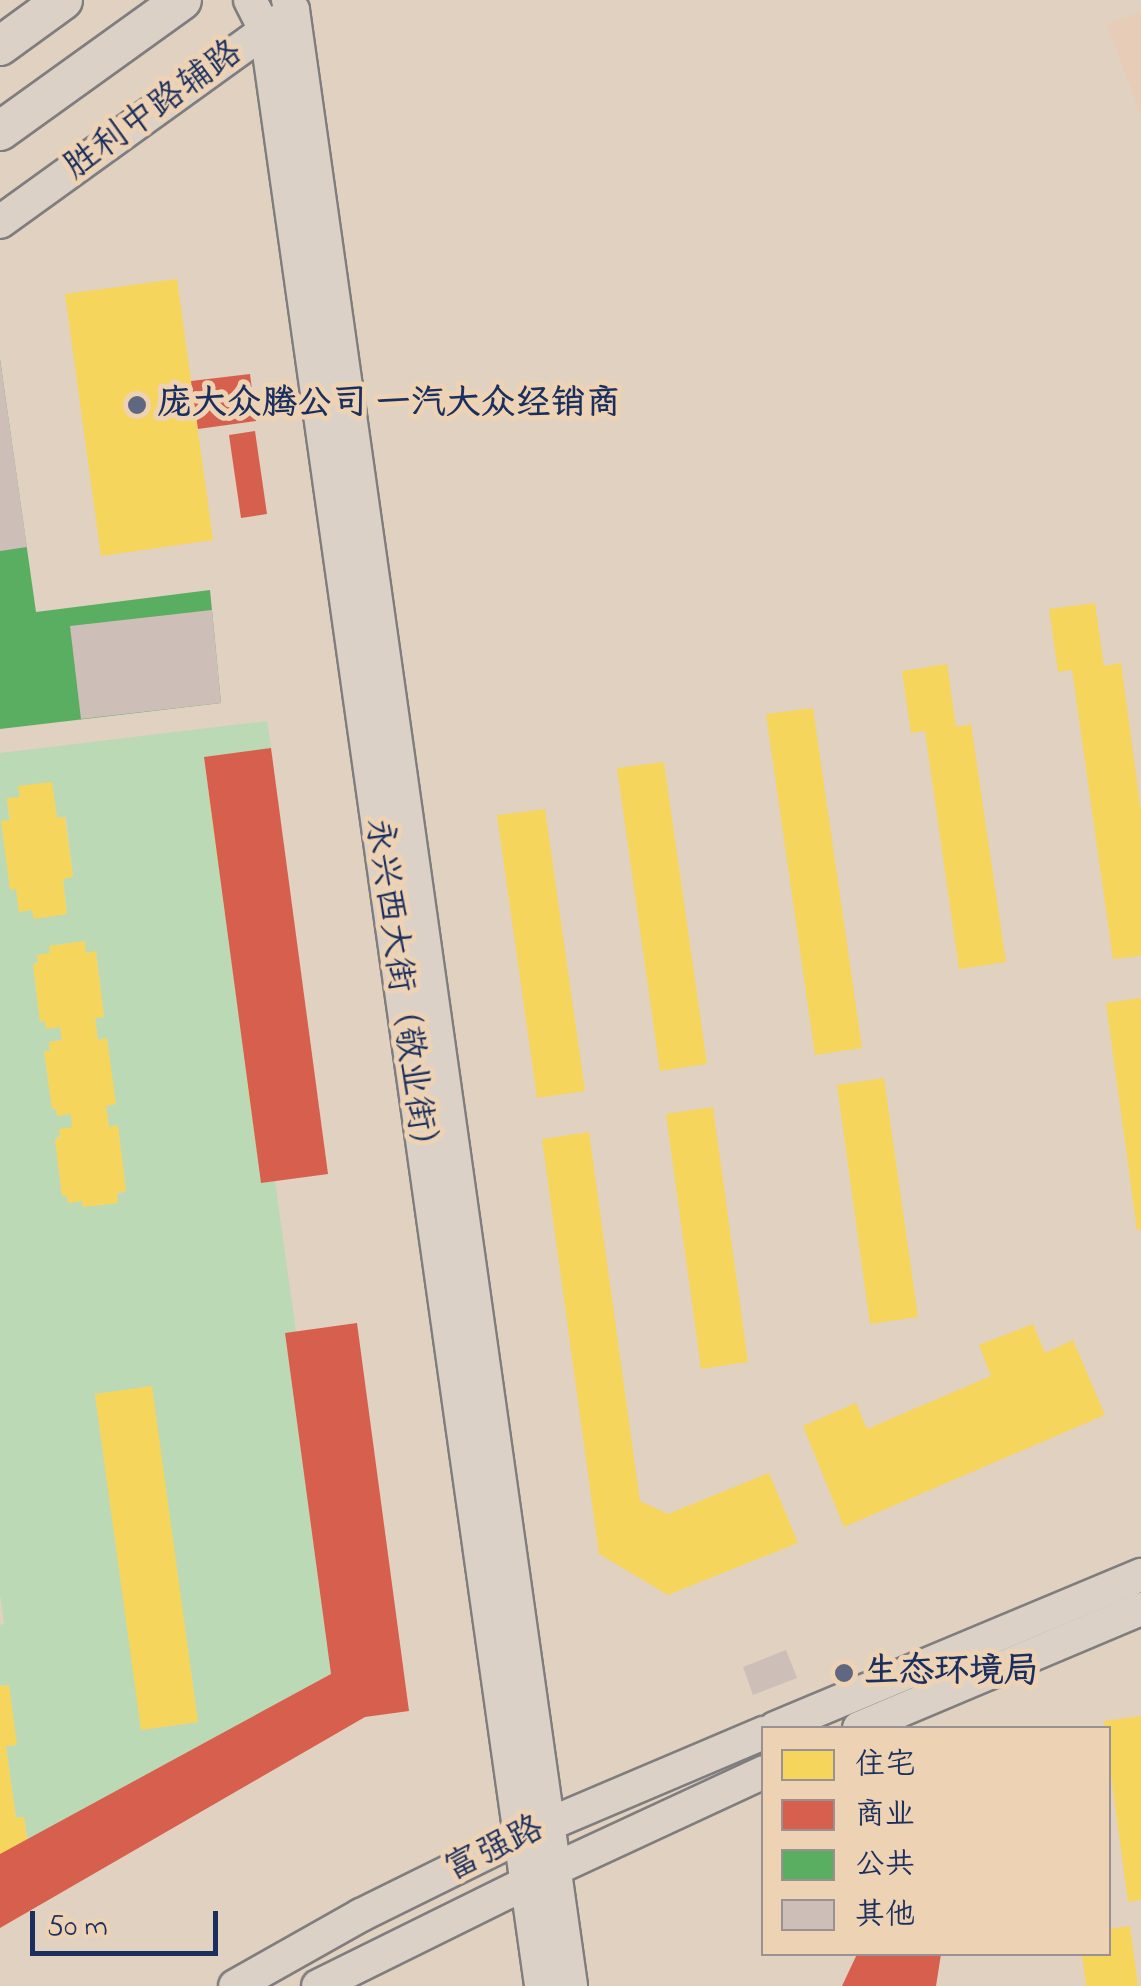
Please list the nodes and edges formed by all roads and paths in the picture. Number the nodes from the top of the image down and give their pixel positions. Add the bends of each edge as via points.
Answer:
1 (63, 0) edge
2 (182, 0) edge
3 (250, 0) edge
4 (296, 3) edge
5 (266, 31) junction
6 (4, 34) edge
7 (0, 131) edge
8 (0, 222) edge
9 (1141, 1575) edge
10 (1141, 1609) edge
11 (780, 1726) edge
12 (864, 1726) edge
13 (761, 1735) edge
14 (761, 1773) edge
15 (534, 1830) junction
16 (541, 1876) junction
17 (236, 1986) edge
18 (318, 1986) edge
19 (541, 1986) edge
20 (572, 1986) edge

1 - 6 highway
2 - 7 highway
3 - 5 main road, 永兴西大街（敬业街）
4 - 5 main road, 胜利中路辅路
4 - 15 main road, 永兴西大街（敬业街）
5 - 8 main road, 胜利中路辅路
5 - 15 main road, 永兴西大街（敬业街） via 363,746
9 - 11 main road
10 - 12 main road
13 - 15 main road, 富强路
14 - 16 main road, 富强路
15 - 16 main road, 永兴西大街（敬业街）
15 - 17 main road, 富强路
16 - 18 main road, 富强路
16 - 19 main road, 永兴西大街（敬业街）
16 - 20 main road, 永兴西大街（敬业街）

